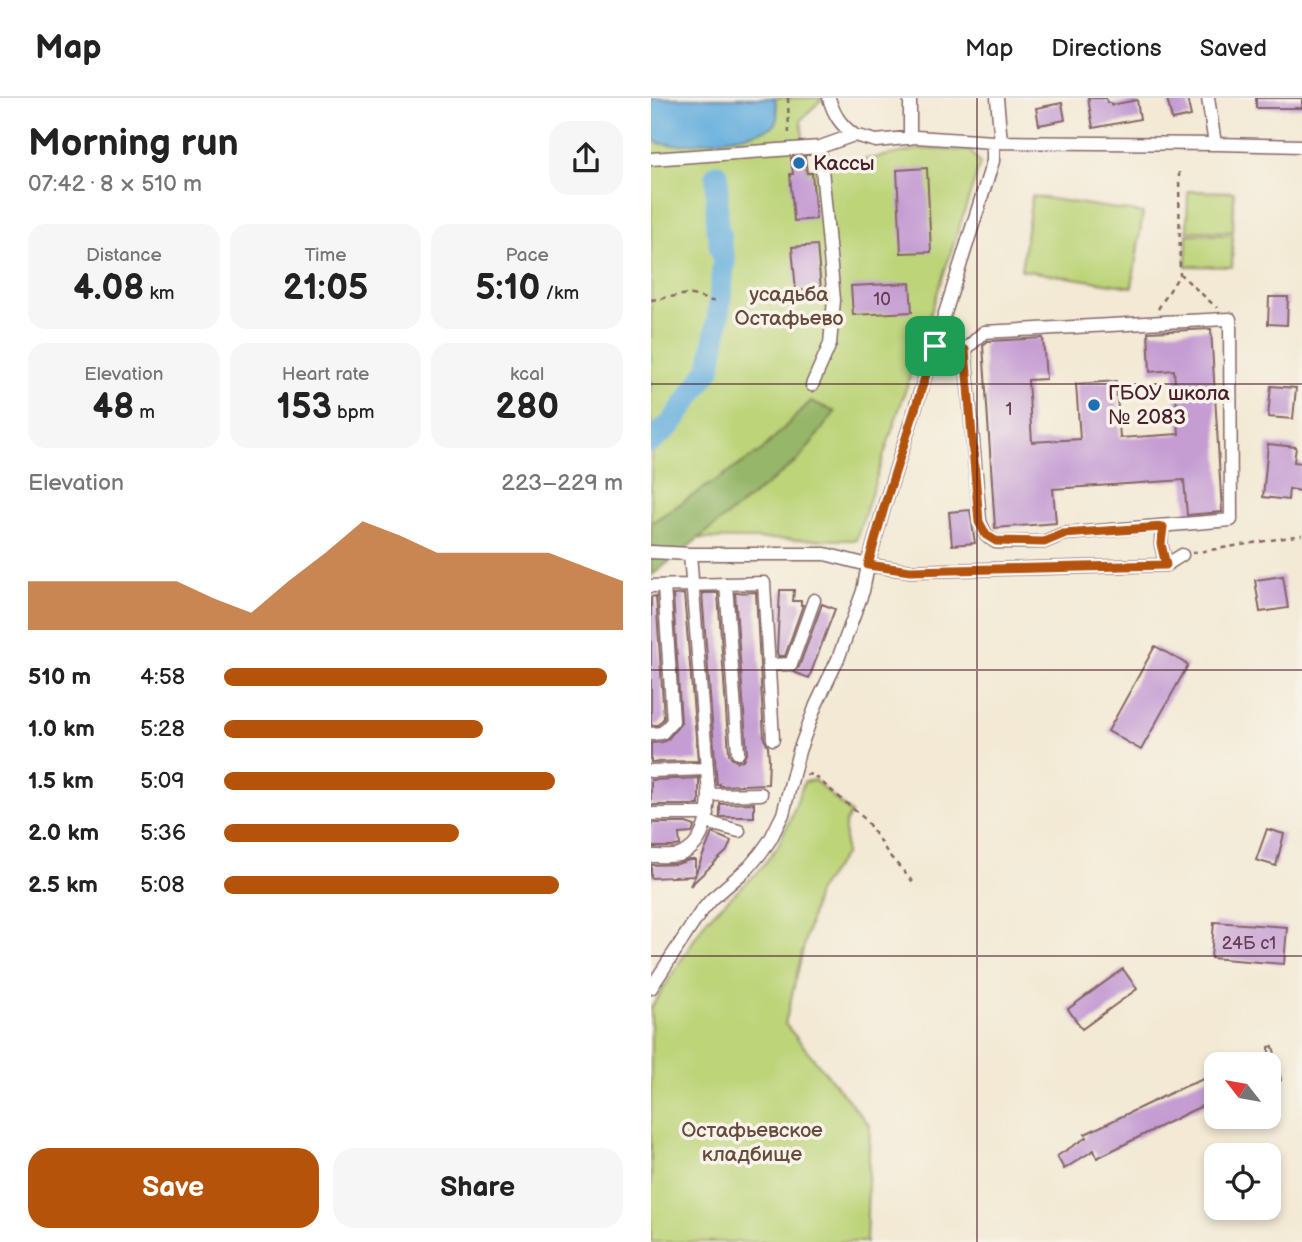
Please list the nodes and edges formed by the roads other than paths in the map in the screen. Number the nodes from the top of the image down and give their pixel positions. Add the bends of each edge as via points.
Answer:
1 (829, 98) edge
2 (909, 98) edge
3 (997, 98) edge
4 (1208, 98) edge
5 (854, 135) junction
6 (910, 138) junction
7 (997, 142) junction
8 (1215, 144) junction
9 (1302, 146) edge
10 (820, 147) junction
11 (651, 159) edge
12 (935, 346) junction
13 (965, 350) junction
14 (812, 385) dead end
15 (1163, 527) junction
16 (651, 552) edge
17 (690, 554) junction
18 (1182, 555) road end
19 (868, 565) junction
20 (1166, 565) junction
21 (726, 584) junction
22 (692, 585) junction
23 (658, 586) edge
24 (814, 600) dead end
25 (769, 665) junction
26 (651, 734) edge
27 (773, 739) dead end
28 (738, 753) dead end
29 (707, 769) junction
30 (651, 771) edge
31 (761, 794) dead end
32 (709, 795) junction
33 (651, 814) edge
34 (707, 818) junction
35 (739, 831) dead end
36 (651, 856) edge
37 (651, 988) edge

1 - 5 street via 841,125
2 - 6 street
3 - 7 street
4 - 8 street
5 - 6 street via 876,141
5 - 10 street
6 - 7 street
7 - 8 street
7 - 12 street
8 - 9 street
10 - 11 street
10 - 14 street via 834,300 830,344
12 - 13 street
12 - 19 street
13 - 15 street via 979,522 986,535 996,541 1044,542 1063,534
13 - 15 street via 984,331 1230,319 1231,520
15 - 20 street
16 - 17 street
17 - 19 street via 825,554
17 - 22 street
18 - 20 street
19 - 20 street via 910,571
19 - 37 street via 863,591 799,751 776,828 750,867 700,913
21 - 22 street
21 - 25 street via 764,583
21 - 28 street
22 - 23 street
22 - 29 street
23 - 26 street via 673,721 662,733
24 - 25 street via 791,664
25 - 27 street
29 - 30 street
29 - 32 street
31 - 32 street
32 - 34 street
33 - 34 street
34 - 35 street
34 - 36 street via 694,846 678,855

